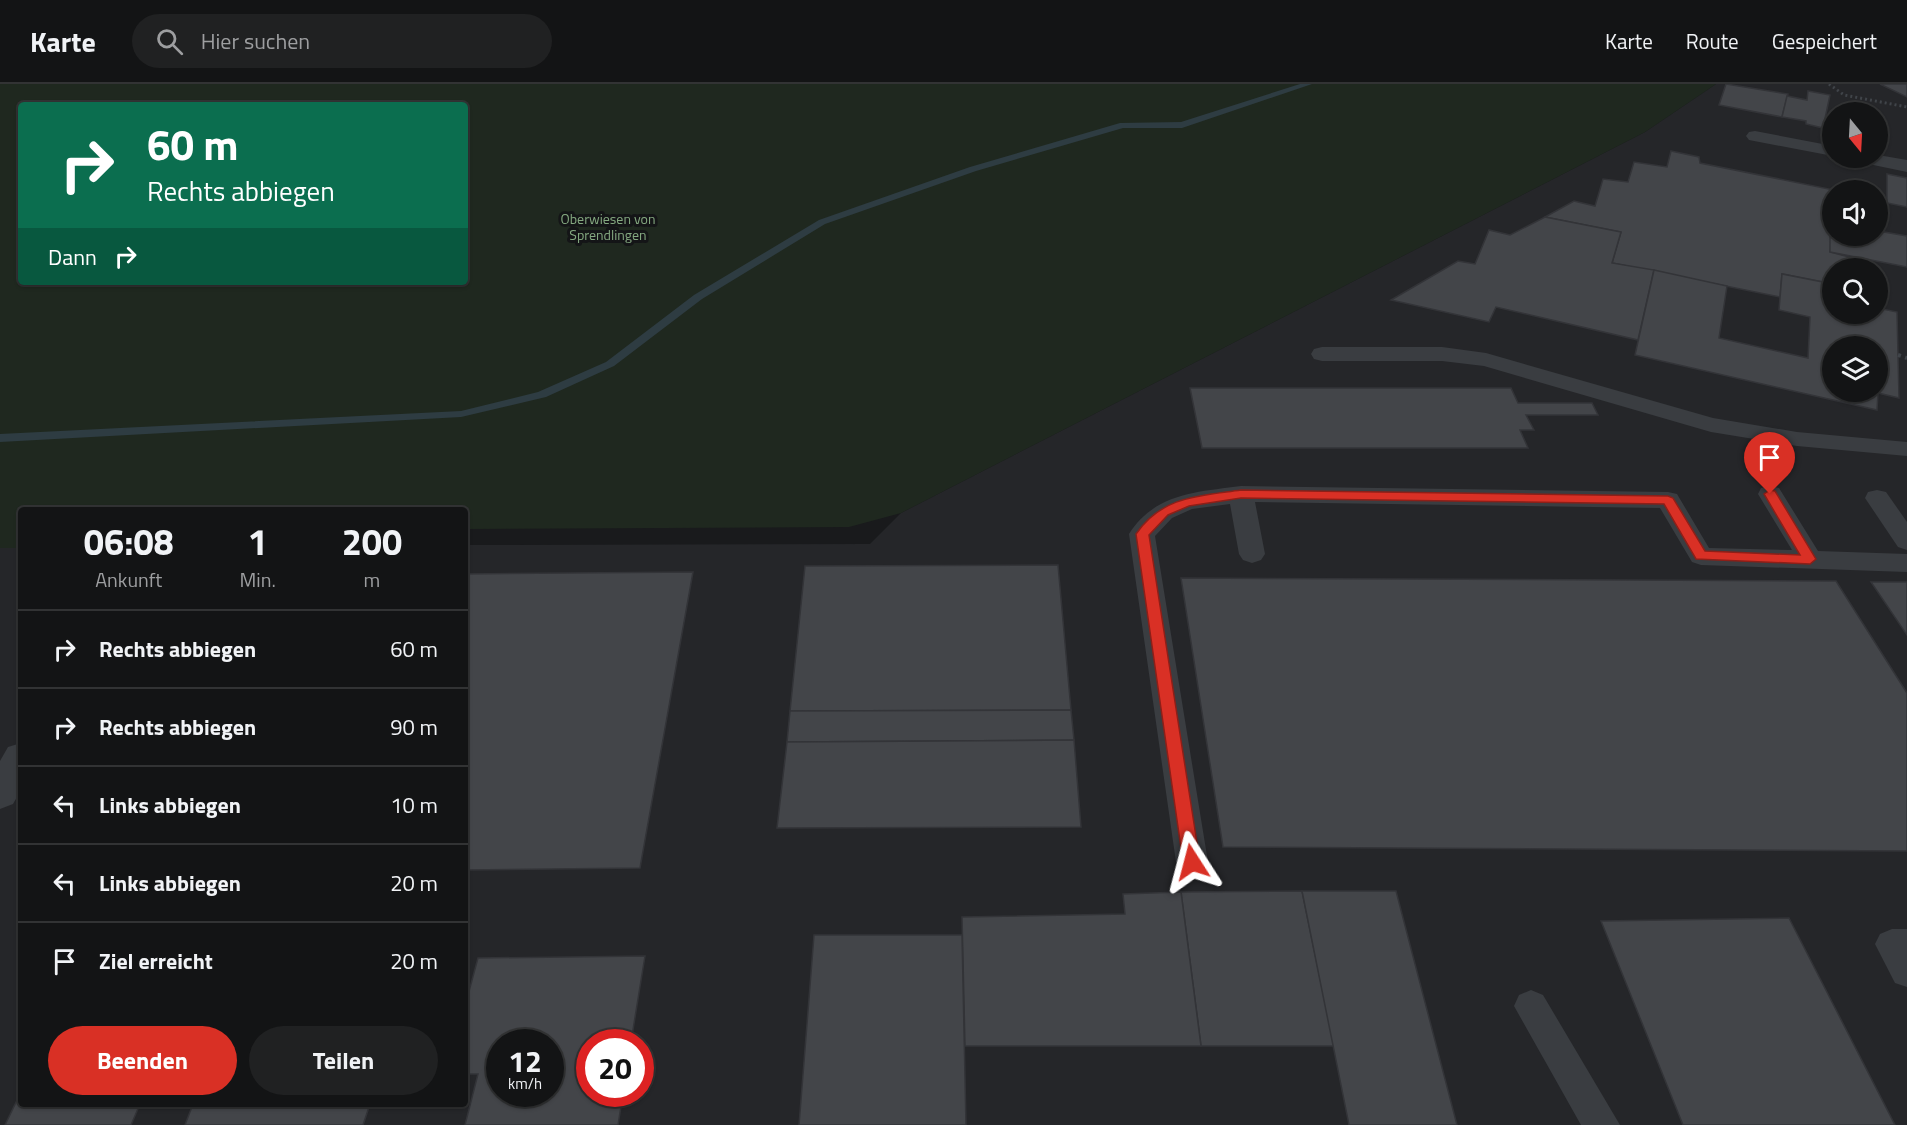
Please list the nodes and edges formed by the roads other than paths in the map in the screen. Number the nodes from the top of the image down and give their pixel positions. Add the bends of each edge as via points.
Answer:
1 (1755, 136) dead end
2 (1822, 149) edge
3 (1888, 162) edge
4 (1907, 166) edge
5 (1322, 354) dead end
6 (1907, 449) edge
7 (1241, 494) junction
8 (1770, 494) dead end
9 (1877, 498) dead end
10 (1907, 541) edge
11 (1252, 554) dead end
12 (1810, 559) junction
13 (1907, 563) edge
14 (18, 762) edge
15 (0, 794) edge
16 (1192, 862) dead end
17 (1907, 944) edge
18 (1907, 972) edge
19 (1531, 1006) dead end
20 (1601, 1125) edge

1 - 2 lane
3 - 4 lane
5 - 6 lane via 1442,354 1486,360 1711,425 1797,439
7 - 11 lane
7 - 12 lane via 1668,500 1701,555
7 - 16 lane via 1187,502 1163,512 1142,534
8 - 12 lane
9 - 10 lane
12 - 13 lane
14 - 15 street
17 - 18 lane via 1892,944
19 - 20 lane

